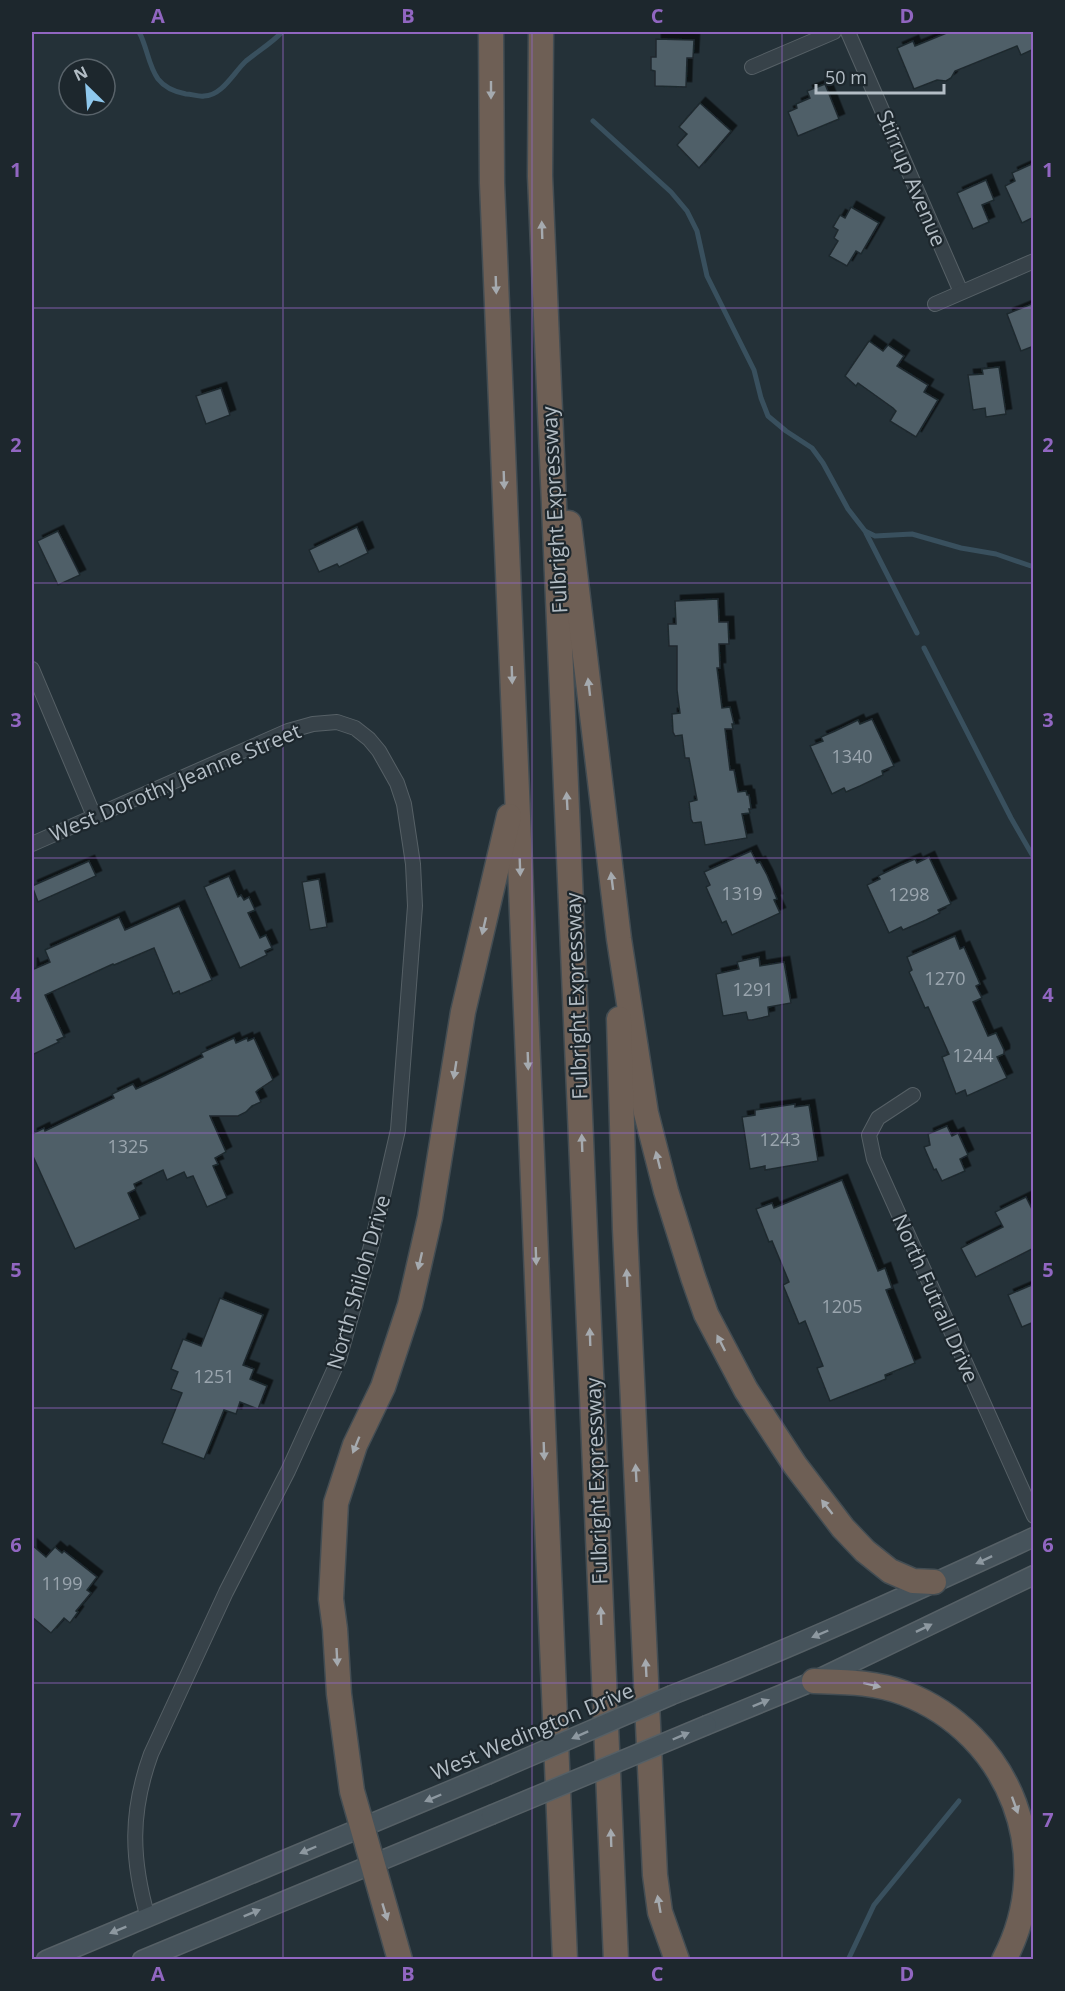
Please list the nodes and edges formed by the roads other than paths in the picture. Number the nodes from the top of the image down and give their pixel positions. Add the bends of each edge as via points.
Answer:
1 (491, 32) edge
2 (541, 32) edge
3 (834, 32) edge
4 (848, 32) edge
5 (752, 67) dead end
6 (1034, 261) edge
7 (961, 292) junction
8 (935, 304) dead end
9 (546, 330) junction
10 (32, 669) edge
11 (355, 728) joint
12 (516, 787) junction
13 (94, 816) junction
14 (32, 844) edge
15 (619, 939) junction
16 (913, 1095) dead end
17 (1034, 1515) edge
18 (1034, 1537) edge
19 (1034, 1575) edge
20 (934, 1582) junction
21 (814, 1681) junction
22 (362, 1828) junction
23 (372, 1864) junction
24 (148, 1918) junction
25 (46, 1959) edge
26 (142, 1959) edge
27 (400, 1959) edge
28 (566, 1959) edge
29 (615, 1959) edge
30 (677, 1959) edge
31 (1004, 1959) edge

1 -> 12 highway via 492,183
9 -> 2 highway, Fulbright Expressway via 540,176
3 - 5 street
4 - 7 street, Stirrup Avenue
6 - 7 street
7 - 8 street
15 -> 9 highway
29 -> 9 highway, Fulbright Expressway
10 - 13 street
11 - 13 street, West Dorothy Jeanne Street via 337,722 313,723 288,731
11 - 24 street, North Shiloh Drive via 379,751 397,783 413,864 415,906 398,1130 353,1317 339,1359 143,1774 134,1822 135,1855
12 -> 22 highway via 463,1012 430,1217 410,1305 383,1387 355,1445 336,1503 331,1599 352,1791
12 -> 28 highway
13 - 14 street, West Dorothy Jeanne Street
20 -> 15 highway via 913,1581 890,1571 843,1528 770,1428 706,1314 666,1191 646,1113
30 -> 15 highway via 660,1912 655,1875 625,1218
16 - 17 street, North Futrall Drive via 878,1118 869,1135 874,1159
18 -> 20 main road, West Wedington Drive
21 -> 19 main road
20 -> 22 main road, West Wedington Drive, bridge
23 -> 21 main road, bridge
21 -> 31 highway via 864,1682 904,1693 946,1715 982,1747 1007,1783 1022,1824 1028,1868 1026,1902
22 - 23 highway
22 -> 24 main road, West Wedington Drive
26 -> 23 main road
23 -> 27 highway
24 -> 25 main road, West Wedington Drive

